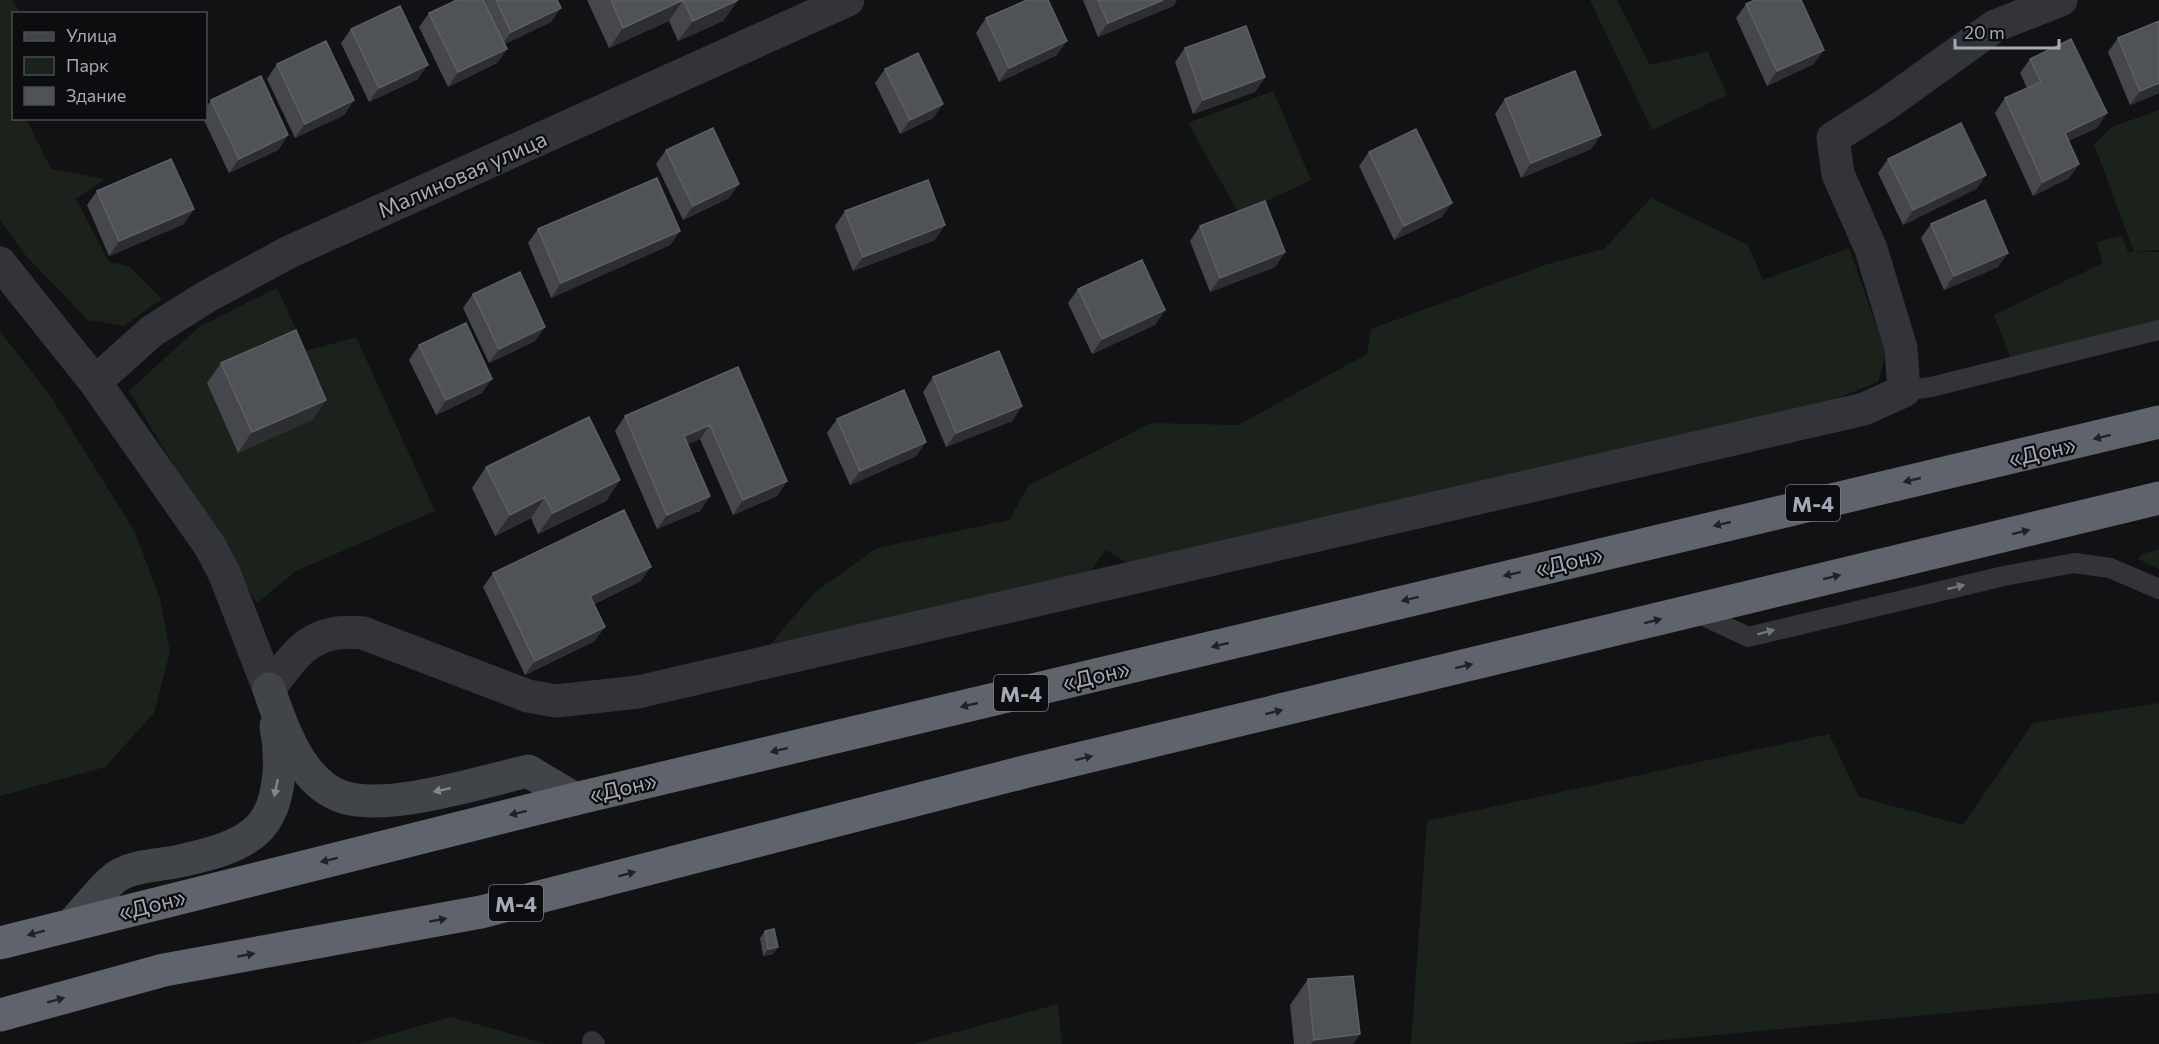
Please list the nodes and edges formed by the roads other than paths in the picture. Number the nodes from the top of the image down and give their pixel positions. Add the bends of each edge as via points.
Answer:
1 (848, 0) edge
2 (2061, 0) edge
3 (0, 263) edge
4 (2159, 330) edge
5 (96, 382) junction
6 (1905, 391) junction
7 (2159, 422) edge
8 (2159, 498) edge
9 (2159, 590) edge
10 (1693, 611) junction
11 (269, 689) junction
12 (575, 799) junction
13 (72, 923) junction
14 (0, 943) edge
15 (0, 1015) edge

1 - 5 street, Малиновая улица via 289,252 152,331
2 - 6 street via 1995,26 1833,138 1838,174 1871,249 1901,348
3 - 5 street
4 - 6 lane
5 - 11 street via 210,546
6 - 11 street via 1864,409 638,692 556,701 528,696 363,633 340,630 313,640
7 -> 12 highway, «Дон» / М-4
10 -> 8 highway, М-4
10 -> 9 lane via 1748,637 2074,563 2110,568
15 -> 10 highway, М-4 via 164,970 481,912 1004,777
12 -> 11 street via 528,771 396,800 339,796 322,784 292,749
11 -> 13 street via 280,757 274,800 260,827 235,844 201,856 120,874
12 -> 13 highway, «Дон» / М-4
13 -> 14 highway, «Дон» / М-4

